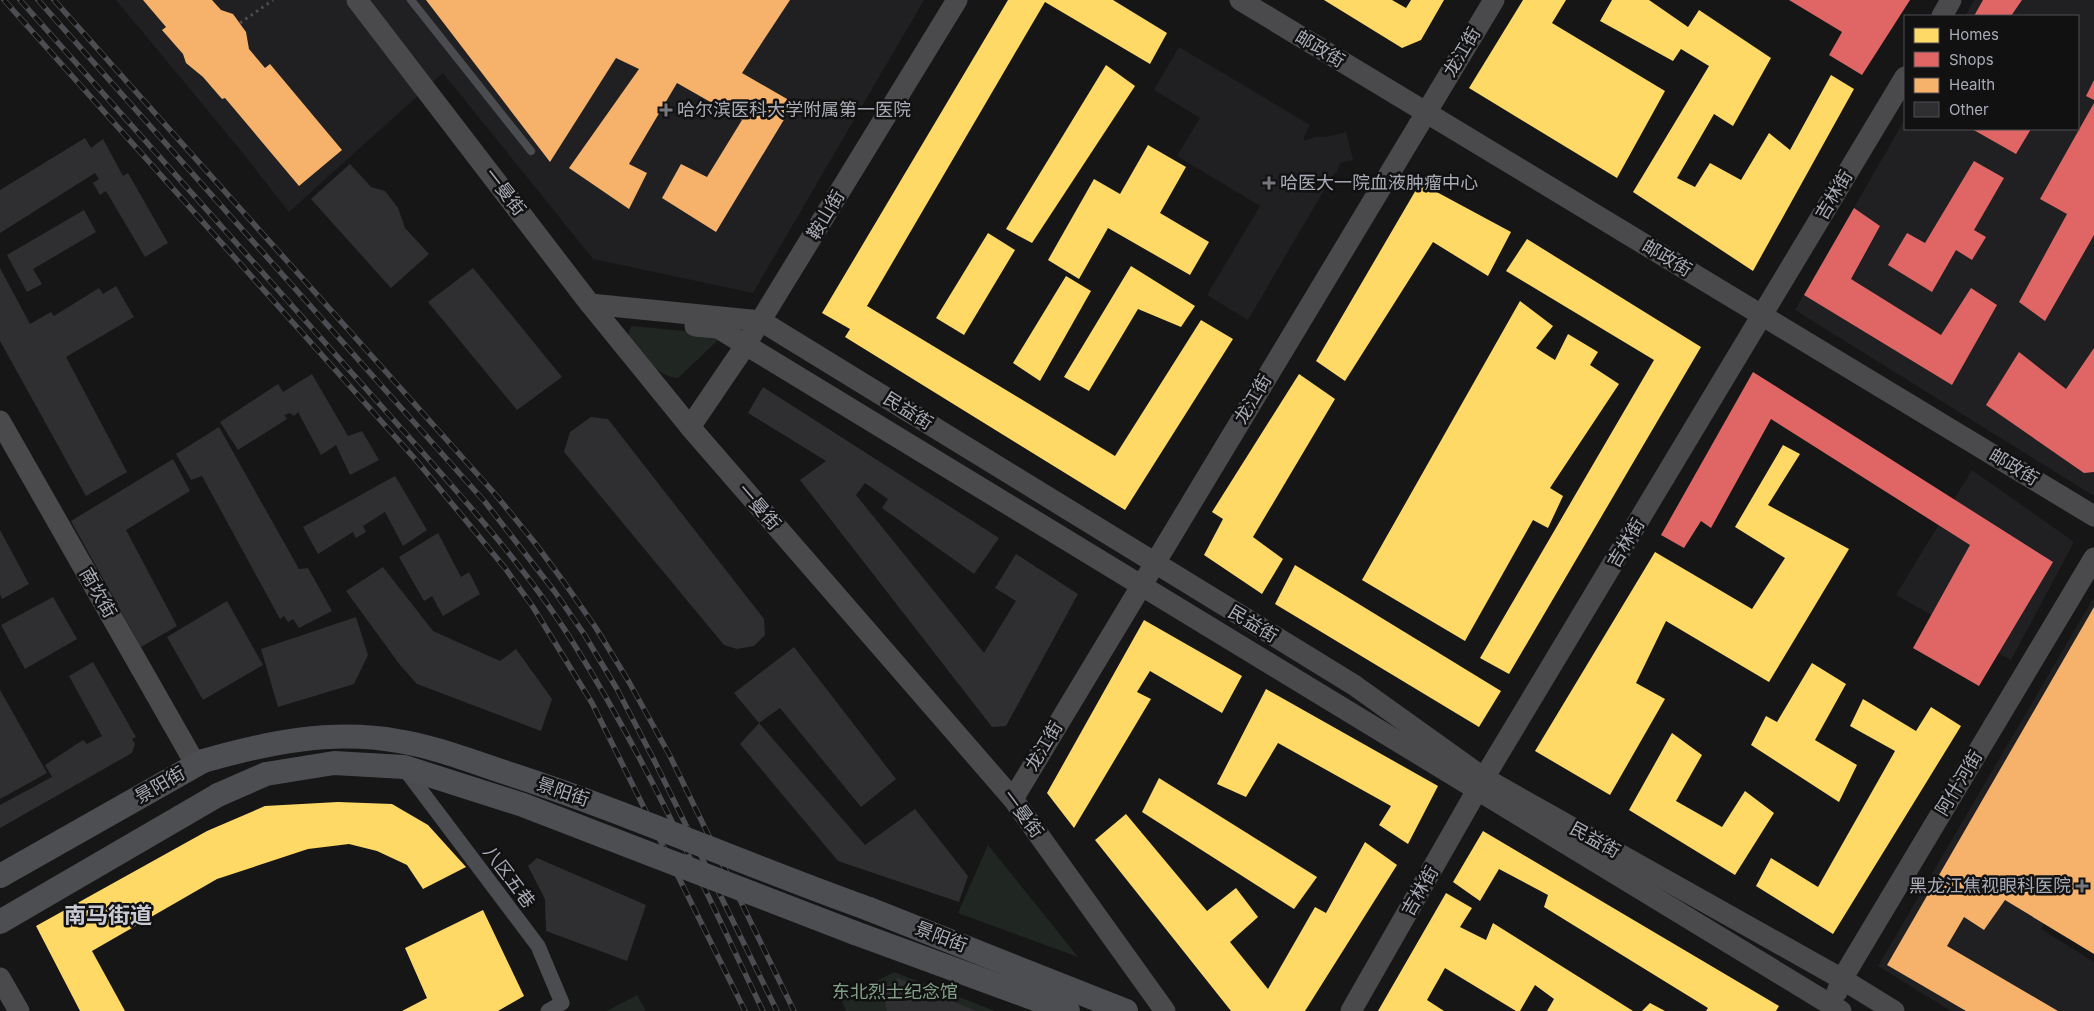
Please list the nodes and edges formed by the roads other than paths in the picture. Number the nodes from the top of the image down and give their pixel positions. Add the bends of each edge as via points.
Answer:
1 (357, 0) edge
2 (411, 0) edge
3 (957, 0) edge
4 (1240, 0) edge
5 (1494, 0) edge
6 (1951, 0) edge
7 (1943, 15) edge
8 (1904, 79) edge
9 (1426, 112) junction
10 (531, 151) dead end
11 (595, 310) junction
12 (1762, 315) junction
13 (761, 320) junction
14 (745, 346) junction
15 (0, 421) edge
16 (690, 427) junction
17 (2094, 516) edge
18 (2094, 558) edge
19 (1154, 564) junction
20 (1142, 584) junction
21 (200, 763) junction
22 (404, 767) junction
23 (1481, 784) junction
24 (1013, 798) junction
25 (0, 876) edge
26 (0, 922) edge
27 (0, 978) edge
28 (1842, 979) junction
29 (1834, 1009) edge
30 (19, 1011) edge
31 (548, 1011) edge
32 (1068, 1011) edge
33 (1126, 1011) edge
34 (1165, 1011) edge
35 (1351, 1011) edge
36 (1894, 1011) edge

1 - 11 street, 一曼街
2 - 10 lane
3 - 13 street, 鞍山街
4 - 9 street, 邮政街
5 - 9 street, 龙江街
6 - 7 street
8 - 12 street, 吉林街
9 - 12 street, 邮政街
9 - 19 street, 龙江街
11 - 13 street, 民益街
11 - 14 street, 民益街 via 718,328
11 - 16 street, 一曼街
12 - 17 street, 邮政街
12 - 23 street, 吉林街
13 - 14 street, 鞍山街
13 - 19 street, 民益街
14 - 16 street, 鞍山街
14 - 20 street, 民益街
15 - 21 street, 南坎街
16 - 24 street, 一曼街
18 - 28 street, 阿什河街
19 - 20 street, 龙江街
19 - 23 street, 民益街 via 1354,685
20 - 23 street, 民益街
20 - 24 street, 龙江街
21 - 25 main road, 景阳街
21 - 33 main road, 景阳街, bridge via 306,738 397,740 428,748 573,794
22 - 26 main road, 景阳街, bridge via 334,763 266,774 218,795
22 - 31 street, 八区五巷 via 538,946 562,1003
22 - 32 main road, 景阳街, bridge via 523,804 855,933
23 - 28 street, 民益街
23 - 29 street, 民益街
23 - 35 street, 吉林街
24 - 34 street, 一曼街
27 - 30 street
28 - 29 street, 阿什河街
28 - 36 street, 民益街

